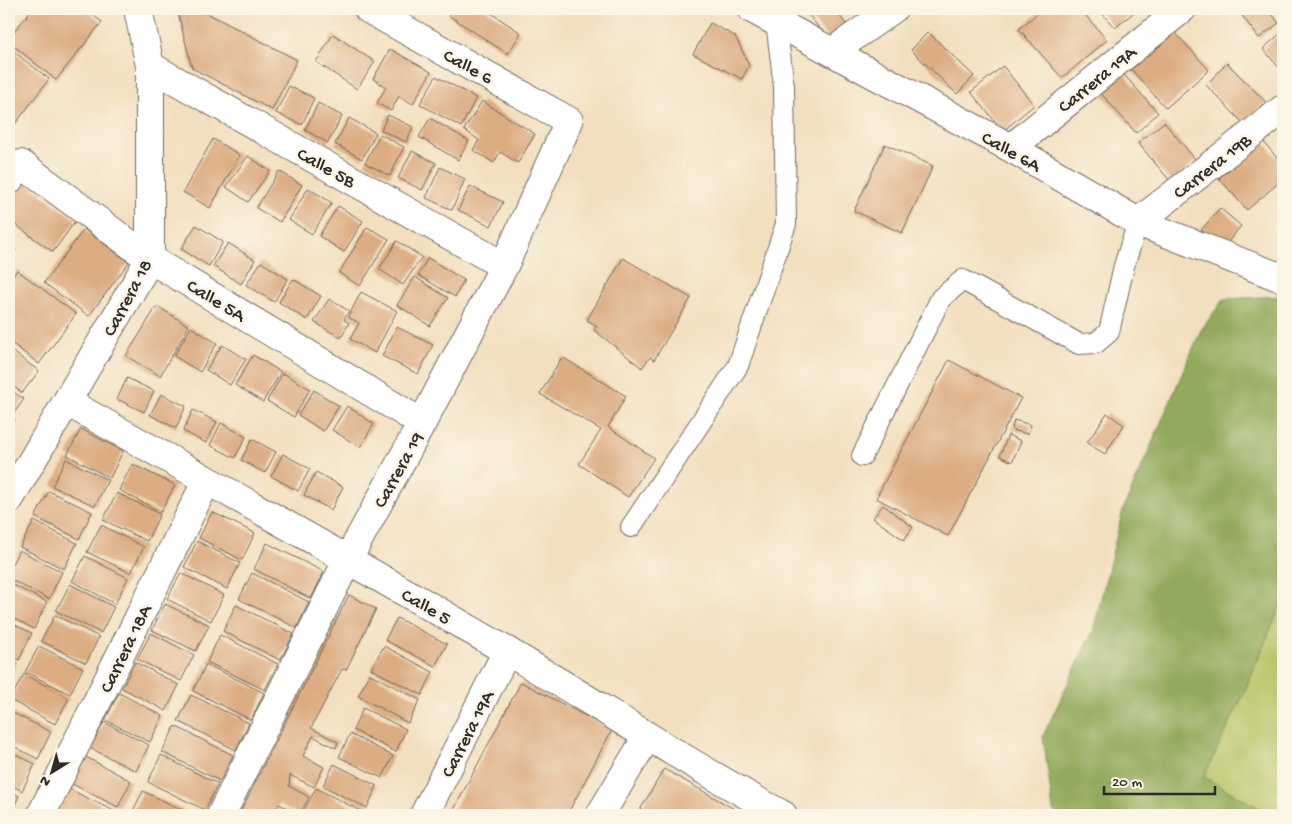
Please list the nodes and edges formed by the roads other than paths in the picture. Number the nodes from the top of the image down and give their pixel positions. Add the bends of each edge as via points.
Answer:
1 (138, 9) edge
2 (368, 9) edge
3 (752, 9) edge
4 (893, 9) edge
5 (1182, 9) edge
6 (776, 22) junction
7 (832, 52) junction
8 (150, 66) junction
9 (1283, 109) edge
10 (569, 121) joint
11 (1011, 148) junction
12 (15, 172) edge
13 (1138, 222) junction
14 (150, 258) junction
15 (504, 266) junction
16 (1281, 275) edge
17 (67, 402) junction
18 (422, 423) junction
19 (862, 456) dead end
20 (207, 480) junction
21 (9, 500) edge
22 (631, 527) dead end
23 (348, 559) junction
24 (507, 651) junction
25 (647, 737) junction
26 (780, 814) edge
27 (40, 815) edge
28 (221, 815) edge
29 (424, 815) edge
30 (600, 815) edge

1 - 8 street, Carrera 18
2 - 10 street, Calle 6
3 - 6 street, Calle 6A
4 - 7 street
5 - 11 street, Carrera 19A
6 - 7 street, Calle 6A
6 - 22 lane via 784,86 786,224 738,366
7 - 11 street, Calle 6A
8 - 14 street, Carrera 18
8 - 15 street, Calle 5B
9 - 13 street, Carrera 19B
10 - 15 street, Carrera 19
11 - 13 street, Calle 6A
12 - 14 street, Calle 5A
13 - 16 street, Calle 6A
13 - 19 lane via 1109,332 1096,343 1079,344 963,280 941,298
14 - 17 street, Carrera 18
14 - 18 street, Calle 5A
15 - 18 street, Carrera 19
17 - 20 street, Calle 5
17 - 21 street, Carrera 18
18 - 23 street, Carrera 19
20 - 23 street, Calle 5
20 - 27 street, Carrera 18A
23 - 24 street, Calle 5
23 - 28 street, Carrera 19
24 - 25 street, Calle 5
24 - 29 street, Carrera 19A
25 - 26 street, Calle 5
25 - 30 street

